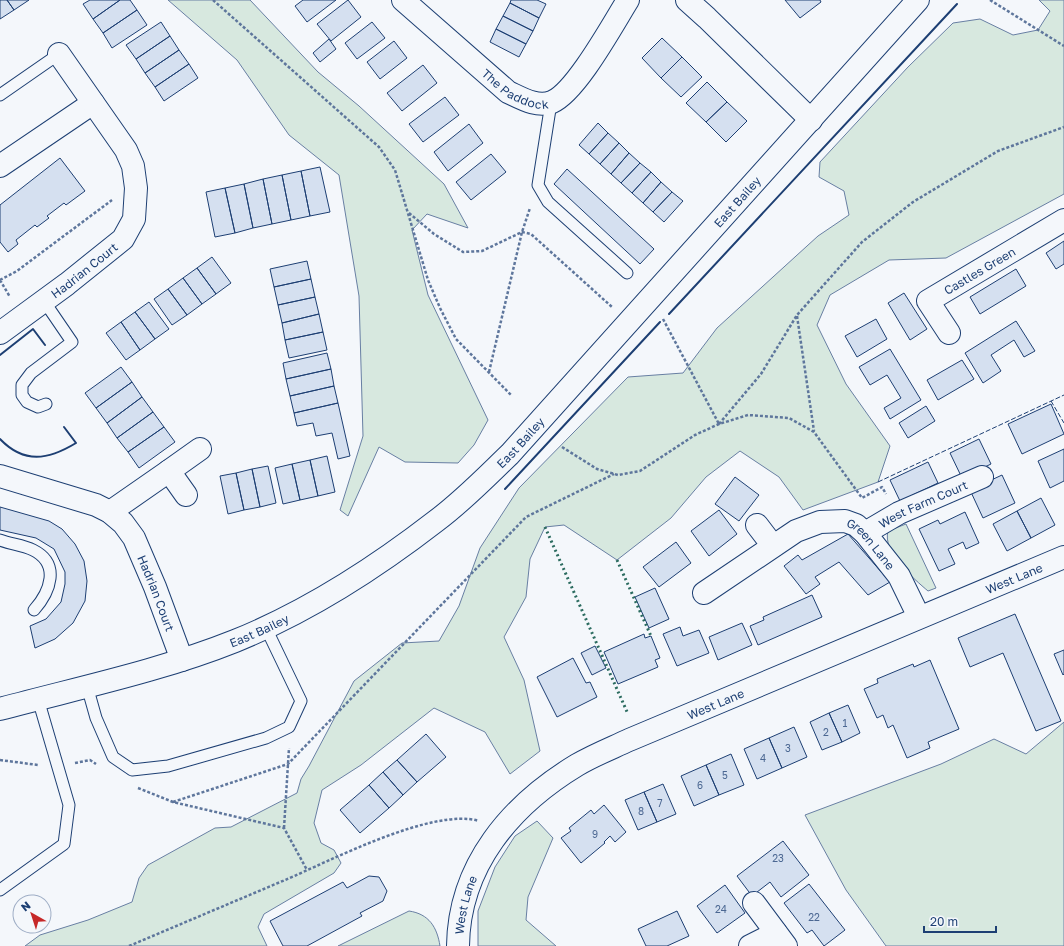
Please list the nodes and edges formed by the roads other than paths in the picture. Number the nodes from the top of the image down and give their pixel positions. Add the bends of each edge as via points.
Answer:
1 (403, 0) edge
2 (628, 0) edge
3 (687, 0) edge
4 (918, 0) edge
5 (59, 54) joint
6 (0, 95) edge
7 (93, 103) junction
8 (551, 103) junction
9 (811, 120) junction
10 (0, 166) edge
11 (1064, 220) edge
12 (627, 273) dead end
13 (44, 301) junction
14 (0, 333) edge
15 (949, 333) dead end
16 (46, 404) dead end
17 (200, 449) dead end
18 (169, 471) junction
19 (0, 476) edge
20 (982, 477) dead end
21 (186, 495) dead end
22 (110, 512) junction
23 (757, 525) dead end
24 (865, 533) junction
25 (0, 540) edge
26 (773, 546) junction
27 (1064, 557) edge
28 (704, 593) dead end
29 (34, 610) dead end
30 (919, 617) junction
31 (266, 628) junction
32 (182, 660) junction
33 (87, 686) junction
34 (38, 699) junction
35 (0, 709) edge
36 (0, 890) edge
37 (754, 903) dead end
38 (781, 939) edge
39 (458, 946) edge
40 (750, 946) edge

1 - 8 street, The Paddock via 508,92 529,102
2 - 8 street, The Paddock via 567,92
3 - 9 street
4 - 9 street, East Bailey
5 - 6 lane
5 - 7 street, Hadrian Court
7 - 10 street
7 - 13 street, Hadrian Court via 126,150 133,166 136,188 134,219 123,239
8 - 12 lane via 538,185 548,202
9 - 31 street, East Bailey via 510,454 437,521 363,574
11 - 15 street, Castles Green via 928,301
13 - 14 street, Hadrian Court
13 - 16 lane via 72,342 31,373 22,385 22,395 28,402 38,407
17 - 18 street
18 - 21 street
18 - 22 street
19 - 22 street, Hadrian Court via 96,505
20 - 24 street, West Farm Court via 898,513
22 - 32 street, Hadrian Court via 124,523 134,538
23 - 26 street
24 - 26 street, Green Lane via 856,525 845,521 820,522 796,531
24 - 30 street, Green Lane via 899,576
25 - 29 lane via 33,550 46,563 51,575 49,587 44,600
26 - 28 street, Green Lane
27 - 30 street, West Lane
30 - 39 street, West Lane via 629,740 578,764 538,791 511,816 480,861 467,892 458,927
31 - 32 street, East Bailey
31 - 33 lane via 301,701 289,727 266,738 168,766 132,770 113,757 96,718
32 - 33 street, East Bailey
33 - 34 street, East Bailey
34 - 35 street, East Bailey
34 - 36 lane via 69,805 64,844
37 - 38 street
38 - 40 street

